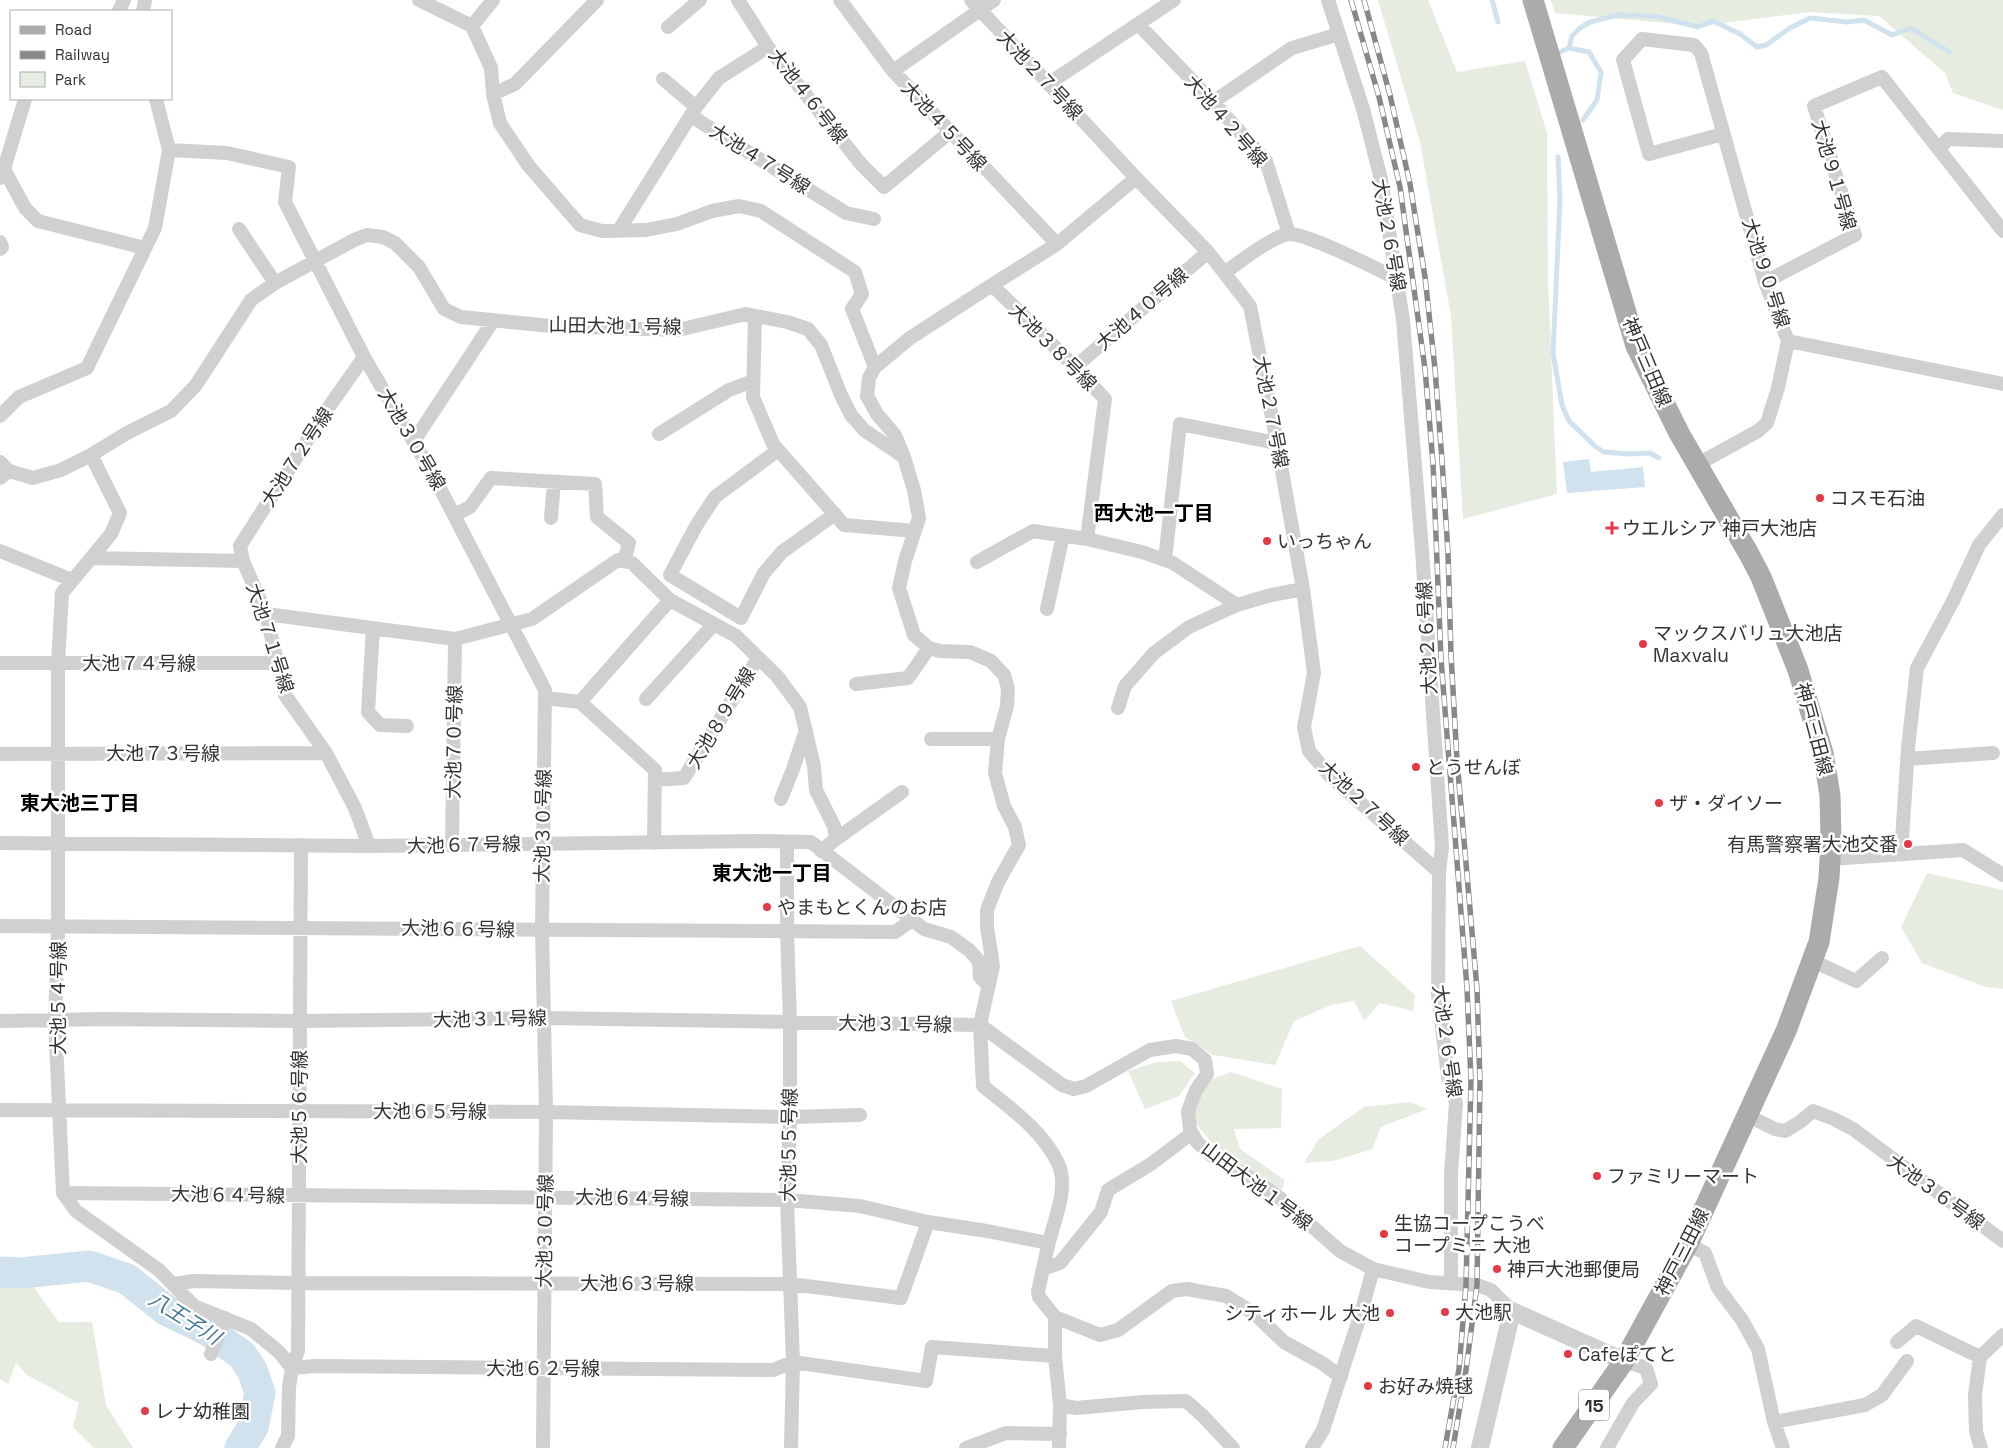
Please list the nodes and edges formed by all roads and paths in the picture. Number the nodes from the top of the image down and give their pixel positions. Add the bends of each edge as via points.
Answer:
1 (419, 0) edge
2 (493, 0) edge
3 (597, 0) edge
4 (700, 0) edge
5 (738, 0) edge
6 (840, 0) edge
7 (994, 0) edge
8 (1174, 0) edge
9 (1328, 0) edge
10 (1533, 0) edge
11 (975, 5) edge
12 (1138, 24) junction
13 (472, 26) junction
14 (668, 27) dead end
15 (1339, 34) junction
16 (768, 46) junction
17 (893, 70) junction
18 (663, 79) dead end
19 (1048, 84) junction
20 (493, 94) junction
21 (25, 100) edge
22 (156, 100) edge
23 (1213, 102) junction
24 (693, 112) junction
25 (950, 132) junction
26 (1724, 134) junction
27 (2003, 141) edge
28 (1938, 149) junction
29 (170, 150) junction
30 (2, 173) edge
31 (1136, 178) junction
32 (874, 219) dead end
33 (239, 229) dead end
34 (619, 230) junction
35 (2003, 231) edge
36 (1289, 234) junction
37 (0, 242) edge
38 (1057, 244) junction
39 (145, 248) junction
40 (0, 249) edge
41 (1208, 252) junction
42 (314, 262) junction
43 (1226, 272) junction
44 (1398, 279) junction
45 (1766, 282) junction
46 (275, 283) junction
47 (992, 285) junction
48 (755, 316) junction
49 (493, 321) junction
50 (1788, 341) junction
51 (364, 357) junction
52 (875, 367) junction
53 (1075, 367) junction
54 (753, 381) junction
55 (2003, 384) edge
56 (0, 416) edge
57 (659, 434) dead end
58 (414, 441) junction
59 (1277, 444) junction
60 (778, 450) junction
61 (91, 455) junction
62 (904, 457) junction
63 (1698, 464) junction
64 (3, 470) edge
65 (554, 482) junction
66 (835, 514) junction
67 (454, 515) junction
68 (2003, 515) edge
69 (551, 518) dead end
70 (915, 531) junction
71 (1063, 535) junction
72 (1087, 539) junction
73 (0, 551) edge
74 (93, 558) junction
75 (1165, 560) junction
76 (243, 561) junction
77 (624, 562) junction
78 (977, 562) dead end
79 (72, 580) junction
80 (1303, 589) junction
81 (670, 600) junction
82 (1237, 605) junction
83 (1047, 609) dead end
84 (266, 614) junction
85 (714, 624) junction
86 (510, 626) junction
87 (373, 628) junction
88 (455, 639) junction
89 (929, 648) junction
90 (758, 658) junction
91 (0, 663) edge
92 (58, 663) junction
93 (278, 663) junction
94 (856, 684) dead end
95 (545, 698) junction
96 (646, 699) dead end
97 (580, 702) junction
98 (1118, 708) dead end
99 (408, 726) dead end
100 (806, 729) junction
101 (931, 739) dead end
102 (998, 739) junction
103 (58, 753) junction
104 (326, 753) junction
105 (1993, 753) dead end
106 (0, 754) edge
107 (1907, 759) junction
108 (655, 780) junction
109 (902, 792) dead end
110 (781, 799) dead end
111 (836, 839) junction
112 (787, 842) junction
113 (0, 843) edge
114 (58, 843) junction
115 (654, 843) junction
116 (543, 844) junction
117 (301, 845) junction
118 (369, 846) junction
119 (452, 846) junction
120 (821, 851) junction
121 (1901, 854) junction
122 (1830, 859) junction
123 (1439, 872) junction
124 (2003, 875) edge
125 (912, 920) junction
126 (0, 926) edge
127 (58, 926) junction
128 (300, 928) junction
129 (542, 930) junction
130 (787, 930) junction
131 (1882, 958) dead end
132 (1812, 961) junction
133 (989, 986) junction
134 (543, 1018) junction
135 (55, 1020) junction
136 (0, 1021) edge
137 (299, 1021) junction
138 (790, 1022) junction
139 (980, 1025) junction
140 (60, 1109) junction
141 (0, 1110) edge
142 (299, 1110) junction
143 (546, 1112) junction
144 (860, 1115) dead end
145 (1748, 1116) junction
146 (790, 1117) junction
147 (1192, 1133) junction
148 (63, 1193) junction
149 (299, 1196) junction
150 (546, 1197) junction
151 (787, 1200) junction
152 (928, 1222) junction
153 (2003, 1241) edge
154 (1048, 1243) junction
155 (1688, 1244) junction
156 (1043, 1269) junction
157 (1373, 1269) junction
158 (298, 1283) junction
159 (544, 1283) junction
160 (1451, 1283) junction
161 (173, 1284) junction
162 (790, 1284) junction
163 (1512, 1311) junction
164 (1055, 1318) junction
165 (224, 1321) junction
166 (2003, 1335) edge
167 (1897, 1342) dead end
168 (211, 1354) dead end
169 (1055, 1356) junction
170 (1980, 1357) junction
171 (1624, 1361) junction
172 (1907, 1361) dead end
173 (793, 1362) junction
174 (292, 1368) junction
175 (545, 1368) junction
176 (1341, 1377) junction
177 (1060, 1405) junction
178 (1774, 1422) junction
179 (1060, 1434) junction
180 (282, 1448) edge
181 (543, 1448) edge
182 (792, 1448) edge
183 (966, 1448) edge
184 (1059, 1448) edge
185 (1233, 1448) edge
186 (1312, 1448) edge
187 (1480, 1448) edge
188 (1563, 1448) edge
189 (1607, 1448) edge
190 (1783, 1448) edge
191 (1981, 1448) edge

1 - 13 street
2 - 13 street
3 - 20 street via 515,84
4 - 14 street
5 - 16 street, 大池４６号線
6 - 17 street, 大池４５号線
7 - 11 street
8 - 12 street
9 - 15 street, 大池２６号線
10 - 63 main road, 神戸三田線 / 15 via 1636,346
11 - 17 street
11 - 19 street, 大池２７号線
12 - 19 street
12 - 23 street, 大池４２号線
13 - 20 street via 491,68
15 - 23 street via 1292,48
15 - 44 street, 大池２６号線 via 1381,179
16 - 24 street via 719,78
16 - 25 street, 大池４６号線 via 861,164 884,188
17 - 25 street, 大池４５号線
18 - 24 street, 大池４７号線
19 - 31 street, 大池２７号線
20 - 34 street via 500,123 528,165 580,225 602,231
21 - 30 street
22 - 29 street
23 - 36 street, 大池４２号線 via 1266,161
24 - 32 street, 大池４７号線 via 846,213
24 - 34 street
25 - 38 street, 大池４５号線
26 - 26 street, 大池９０号線 via 1649,154 1623,60 1642,39 1694,45 1701,53
26 - 45 street, 大池９０号線
27 - 28 street via 1948,139
28 - 35 street, 大池９１号線
28 - 45 street, 大池９１号線 via 1882,77 1814,106 1855,236
29 - 39 street via 155,228
29 - 42 street, 大池３０号線 via 227,153 289,167 285,202
30 - 39 street via 25,208 38,221
31 - 38 street, 大池３８号線
31 - 41 street, 大池２７号線
33 - 46 street
34 - 52 street via 646,230 677,224 712,211 739,206 761,212 855,272 862,294 852,309
36 - 43 street
36 - 44 street via 1320,242
37 - 40 street
38 - 47 street, 大池３８号線
39 - 56 street via 87,368 18,397
41 - 43 street, 大池２７号線
41 - 53 street, 大池４０号線
42 - 46 street, 山田大池１号線
42 - 49 street, 山田大池１号線 via 368,235 383,237 395,243 419,267 444,309 460,317
42 - 51 street, 大池３０号線
43 - 59 street, 大池２７号線 via 1250,306
44 - 123 street, 大池２６号線 via 1422,550 1442,847
45 - 50 street, 大池９０号線
46 - 61 street, 山田大池１号線 via 251,300 196,385 170,410
47 - 52 street via 910,338
47 - 53 street, 大池３８号線
48 - 49 street, 山田大池１号線 via 746,314 678,330
48 - 54 street
48 - 62 street, 山田大池１号線 via 808,329 821,345 851,415 864,430
49 - 58 street
50 - 55 street
50 - 63 street, 大池９０号線 via 1767,423
51 - 58 street, 大池３０号線
51 - 76 street, 大池７２号線 via 244,539 240,546
52 - 62 street via 869,378 867,396 895,435
53 - 72 street, 大池３８号線 via 1104,399
54 - 57 street via 729,390
54 - 60 street via 752,397
58 - 67 street, 大池３０号線
59 - 75 street via 1180,424
59 - 80 street, 大池２７号線
60 - 66 street
60 - 66 street via 716,496 670,575 741,618 764,573 782,552
61 - 64 street, 山田大池１号線 via 61,470 33,478
61 - 74 street, 大池５４号線 via 120,513 111,534
62 - 70 street via 919,518
63 - 122 main road, 神戸三田線 / 15 via 1761,577 1800,678 1823,753 1830,795
65 - 67 street via 491,478 470,507
65 - 69 street
65 - 77 street via 595,484 596,517 629,544
66 - 70 street via 844,525
67 - 86 street, 大池３０号線
68 - 107 street via 1979,545 1917,668
70 - 89 street via 899,588 914,635
71 - 72 street
71 - 78 street via 1034,531
71 - 83 street
72 - 75 street
73 - 79 street
74 - 76 street, 大池７１号線
74 - 79 street, 大池５４号線
75 - 82 street
76 - 84 street, 大池７１号線
77 - 81 street via 632,564
77 - 86 street via 618,560 532,619
79 - 92 street, 大池５４号線 via 62,593
80 - 82 street
80 - 123 street, 大池２７号線 via 1314,673 1304,726 1309,751 1330,776
81 - 85 street
81 - 97 street
82 - 98 street via 1188,627 1154,653 1125,686
84 - 87 street
84 - 93 street, 大池７１号線
85 - 90 street via 736,636
85 - 96 street
86 - 88 street
86 - 95 street, 大池３０号線 via 545,690
87 - 88 street
87 - 99 street via 368,712 380,725
88 - 119 street, 大池７０号線
89 - 94 street via 908,678
89 - 102 street via 970,652 991,661 1004,675 1008,688 1007,706
90 - 100 street via 777,676 800,707
90 - 108 street, 大池８９号線 via 684,778
91 - 92 street, 大池７４号線
92 - 93 street, 大池７４号線
92 - 103 street, 大池５４号線
93 - 104 street, 大池７１号線 via 285,695
95 - 97 street
95 - 116 street, 大池３０号線
97 - 108 street via 655,770
100 - 110 street
100 - 111 street via 816,790 834,826
101 - 102 street
102 - 133 street via 995,773 1019,845 987,910 993,966
103 - 104 street, 大池７３号線
103 - 106 street, 大池７３号線
103 - 114 street, 大池５４号線
104 - 118 street, 大池７１号線 via 355,808
105 - 107 street
107 - 121 street
108 - 115 street
109 - 111 street
111 - 120 street
112 - 115 street, 大池６７号線
112 - 120 street, 大池６７号線 via 811,842
112 - 130 street, 大池５５号線
113 - 114 street, 大池６７号線
114 - 117 street, 大池６７号線
114 - 127 street, 大池５４号線
115 - 116 street, 大池６７号線
116 - 119 street, 大池６７号線
116 - 129 street, 大池３０号線
117 - 118 street, 大池６７号線
117 - 128 street, 大池５６号線
118 - 119 street, 大池６７号線
120 - 125 street, 大池６７号線
121 - 122 street
121 - 124 street via 1963,850
122 - 132 main road, 神戸三田線 / 15 via 1825,911
123 - 160 street, 大池２６号線 via 1438,995 1448,1077 1456,1103 1451,1174
125 - 130 street, 大池６６号線 via 895,932
125 - 133 street, 大池６７号線 via 924,929 951,937 969,950 979,961 980,977
126 - 127 street, 大池６６号線
127 - 128 street, 大池６６号線
127 - 135 street, 大池５４号線
128 - 129 street, 大池６６号線
128 - 137 street, 大池５６号線
129 - 130 street, 大池６６号線
129 - 134 street, 大池３０号線
130 - 138 street, 大池５５号線
131 - 132 street via 1856,982
132 - 145 main road, 神戸三田線 / 15 via 1786,1031
133 - 139 street
134 - 137 street, 大池３１号線
134 - 138 street, 大池３１号線
134 - 143 street, 大池３０号線
135 - 136 street, 大池３１号線
135 - 137 street, 大池３１号線
135 - 140 street, 大池５４号線
137 - 142 street, 大池５６号線
138 - 139 street, 大池３１号線
138 - 146 street, 大池５５号線
139 - 147 street, 山田大池１号線 via 1062,1085 1074,1089 1086,1086 1150,1050 1176,1046 1192,1049 1205,1060 1207,1074 1188,1111
139 - 154 street via 983,1086 1038,1134 1058,1164 1062,1180 1061,1198
140 - 141 street, 大池６５号線
140 - 142 street, 大池６５号線
140 - 148 street, 大池５４号線
142 - 143 street, 大池６５号線
142 - 149 street, 大池５６号線
143 - 146 street, 大池６５号線
143 - 150 street, 大池３０号線
144 - 146 street, 大池６５号線
145 - 153 street, 大池３６号線 via 1785,1131 1813,1112 1834,1119
145 - 155 main road, 神戸三田線 / 15
146 - 151 street, 大池５５号線
147 - 156 street via 1151,1164 1108,1190 1101,1212 1060,1263
147 - 157 street, 山田大池１号線 via 1212,1156 1253,1178 1340,1251
148 - 149 street, 大池６４号線
148 - 161 street via 76,1211 159,1270
149 - 150 street, 大池６４号線
149 - 158 street, 大池５６号線
150 - 151 street, 大池６４号線
150 - 159 street, 大池３０号線
151 - 152 street, 大池６４号線 via 860,1206
151 - 162 street, 大池５５号線
152 - 154 street, 大池６４号線
152 - 162 street, 大池６３号線 via 901,1298
154 - 156 street
155 - 171 main road, 神戸三田線 / 15
155 - 178 street via 1705,1253 1718,1288 1742,1320 1758,1349
156 - 164 street via 1039,1297
157 - 160 street, 山田大池１号線 via 1429,1282
157 - 176 street
158 - 159 street, 大池６３号線
158 - 161 street, 大池６３号線 via 194,1281
158 - 174 street, 大池５６号線 via 298,1351
159 - 162 street, 大池６３号線
159 - 175 street, 大池３０号線
160 - 163 street, 山田大池１号線 via 1491,1290
161 - 165 street via 194,1306
162 - 173 street, 大池５５号線
163 - 171 street, 山田大池１号線
163 - 187 street
164 - 169 street
164 - 176 street via 1100,1335 1118,1330 1172,1291 1187,1289 1226,1296 1255,1314 1284,1342
165 - 168 street
165 - 174 street via 251,1328
166 - 170 street
167 - 170 street via 1916,1326
169 - 173 street via 932,1347 926,1381
169 - 177 street
170 - 191 street via 1975,1395 1976,1432
171 - 188 main road, 神戸三田線 / 15
171 - 189 street via 1646,1368 1651,1384 1633,1403
172 - 178 street via 1882,1395 1865,1405
173 - 175 street, 大池６２号線 via 774,1370
173 - 182 street, 大池５５号線
174 - 175 street, 大池６２号線
174 - 180 street via 288,1436
175 - 181 street, 大池３０号線
176 - 186 street via 1323,1430
177 - 179 street
177 - 185 street via 1076,1408 1186,1401
178 - 190 street
179 - 183 street via 1006,1433
179 - 184 street

